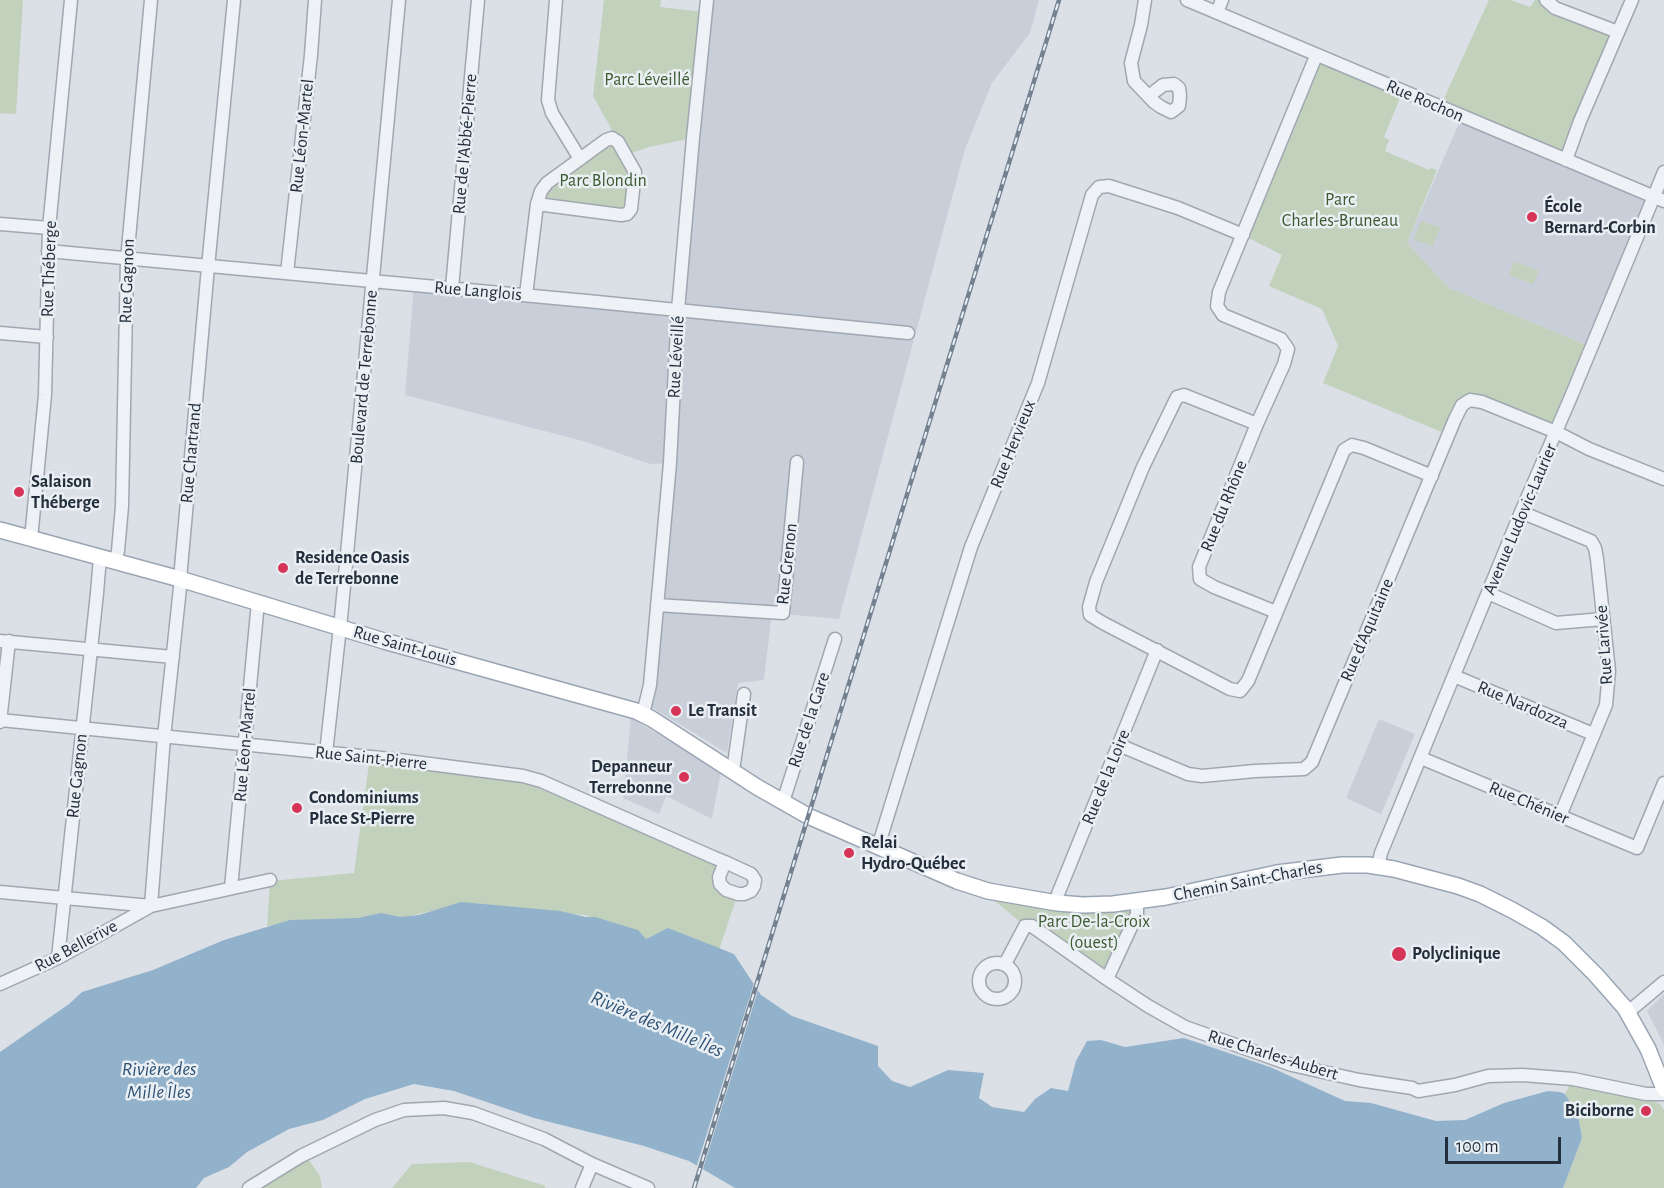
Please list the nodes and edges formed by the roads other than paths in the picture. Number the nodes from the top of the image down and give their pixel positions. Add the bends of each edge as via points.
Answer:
1 (70, 0) edge
2 (151, 0) edge
3 (234, 0) edge
4 (315, 0) edge
5 (399, 0) edge
6 (478, 0) edge
7 (556, 0) edge
8 (706, 0) edge
9 (1145, 0) edge
10 (1187, 0) edge
11 (1222, 0) edge
12 (1546, 0) edge
13 (1632, 0) edge
14 (1217, 12) junction
15 (1618, 32) junction
16 (1316, 56) junction
17 (1149, 96) dead end
18 (580, 159) junction
19 (1566, 160) junction
20 (1664, 172) edge
21 (1659, 199) edge
22 (537, 204) junction
23 (0, 224) edge
24 (49, 228) junction
25 (1243, 235) junction
26 (48, 251) junction
27 (127, 260) junction
28 (208, 267) junction
29 (287, 273) junction
30 (373, 281) junction
31 (452, 288) junction
32 (526, 296) junction
33 (678, 310) junction
34 (0, 333) edge
35 (908, 333) dead end
36 (46, 337) junction
37 (1257, 424) junction
38 (1556, 432) junction
39 (797, 462) dead end
40 (1432, 476) junction
41 (1664, 479) edge
42 (1521, 512) junction
43 (0, 530) edge
44 (31, 539) junction
45 (99, 557) junction
46 (115, 562) junction
47 (180, 579) junction
48 (1488, 593) junction
49 (258, 602) junction
50 (657, 605) junction
51 (1276, 612) junction
52 (1603, 619) junction
53 (339, 628) junction
54 (835, 639) dead end
55 (5, 641) edge
56 (91, 648) junction
57 (1157, 650) junction
58 (173, 657) junction
59 (1454, 676) junction
60 (744, 694) dead end
61 (643, 714) junction
62 (0, 721) edge
63 (82, 729) junction
64 (1593, 734) junction
65 (164, 737) junction
66 (246, 745) junction
67 (1119, 745) junction
68 (326, 753) junction
69 (1421, 758) junction
70 (731, 770) junction
71 (1664, 783) edge
72 (787, 804) junction
73 (1560, 816) junction
74 (878, 847) junction
75 (725, 862) dead end
76 (1378, 866) junction
77 (270, 880) dead end
78 (231, 888) junction
79 (0, 892) edge
80 (64, 899) junction
81 (1137, 902) junction
82 (1057, 903) junction
83 (151, 906) junction
84 (58, 958) junction
85 (1005, 964) dead end
86 (1107, 979) junction
87 (1664, 982) edge
88 (0, 984) edge
89 (1627, 1013) junction
90 (1664, 1092) edge
91 (592, 1164) junction
92 (249, 1188) edge
93 (582, 1188) edge
94 (648, 1188) edge

1 - 24 street, Rue Théberge
2 - 27 street, Rue Gagnon
3 - 28 street, Rue Chartrand
4 - 29 street, Rue Léon-Martel
5 - 30 street, Boulevard de Terrebonne
6 - 31 street, Rue de l'Abbé-Pierre
7 - 18 street via 548,100
8 - 33 street, Rue Léveillé
9 - 17 street via 1131,63 1134,81
10 - 14 street, Rue Rochon
11 - 14 street
12 - 15 street via 1555,8
13 - 15 street
14 - 16 street, Rue Rochon
15 - 19 street
16 - 19 street, Rue Rochon
16 - 25 street
18 - 22 street via 547,183
18 - 22 street via 606,140 618,142 635,172 627,214
19 - 21 street, Rue Rochon
20 - 21 street, Avenue Ludovic-Laurier
21 - 38 street, Avenue Ludovic-Laurier
22 - 32 street
23 - 24 street
24 - 26 street, Rue Théberge
25 - 37 street via 1216,306 1223,315 1281,339 1288,349
25 - 74 street, Rue Hervieux via 1110,186 1099,187 1092,195 1038,383 971,547
26 - 27 street, Rue Langlois
26 - 36 street, Rue Théberge
27 - 28 street, Rue Langlois
27 - 46 street, Rue Gagnon via 122,506
28 - 29 street, Rue Langlois
28 - 47 street, Rue Chartrand
29 - 30 street, Rue Langlois
30 - 31 street, Rue Langlois
30 - 53 street, Boulevard de Terrebonne
31 - 32 street, Rue Langlois
32 - 33 street, Rue Langlois
33 - 35 street, Rue Langlois
33 - 50 street, Rue Léveillé
34 - 36 street
36 - 44 street, Rue Théberge via 45,395
37 - 51 street, Rue du Rhône via 1199,567 1200,579
37 - 57 street via 1184,395 1177,397 1143,467 1095,582 1089,607 1090,615
38 - 40 street, Rue d'Aquitaine via 1470,400 1462,405
38 - 41 street
38 - 42 street, Avenue Ludovic-Laurier
39 - 50 street, Rue Grenon via 783,613
40 - 51 street via 1364,448 1352,445 1344,450
40 - 67 street, Rue d'Aquitaine via 1312,762 1304,769 1202,777
42 - 48 street, Avenue Ludovic-Laurier
42 - 52 street, Rue Larivée via 1591,541 1597,559
43 - 44 main road, Rue Saint-Louis
44 - 45 main road, Rue Saint-Louis
45 - 46 main road, Rue Saint-Louis
45 - 56 street, Rue Gagnon
46 - 47 main road, Rue Saint-Louis
47 - 49 main road, Rue Saint-Louis
47 - 58 street, Rue Chartrand
48 - 52 street via 1556,623
48 - 59 street, Avenue Ludovic-Laurier
49 - 53 main road, Rue Saint-Louis
49 - 66 street, Rue Léon-Martel
50 - 61 street, Rue Léveillé via 650,685
51 - 57 street via 1248,681 1240,691
52 - 64 street, Rue Larivée via 1609,671 1606,705
53 - 61 main road, Rue Saint-Louis
53 - 68 street, Boulevard de Terrebonne
54 - 72 street, Rue de la Gare
55 - 56 street
55 - 62 street
56 - 58 street
56 - 63 street, Rue Gagnon
57 - 67 street, Rue de la Loire
58 - 65 street, Rue Chartrand
59 - 64 street, Rue Nardozza
59 - 69 street, Avenue Ludovic-Laurier
60 - 70 street
61 - 70 main road, Rue Saint-Louis
62 - 63 street, Rue Saint-Pierre
63 - 65 street, Rue Saint-Pierre
63 - 80 street, Rue Gagnon
64 - 73 street, Rue Larivée
65 - 66 street, Rue Saint-Pierre
65 - 83 street, Rue Chartrand
66 - 68 street, Rue Saint-Pierre
66 - 78 street, Rue Léon-Martel
67 - 82 street, Rue de la Loire
68 - 75 street, Rue Saint-Pierre via 523,776
69 - 73 street, Rue Chénier
69 - 76 street, Avenue Ludovic-Laurier
70 - 72 main road, Rue Saint-Louis
71 - 73 street, Rue Chénier via 1637,848
72 - 74 main road, Chemin Saint-Charles
74 - 82 main road, Chemin Saint-Charles via 970,886
76 - 81 main road, Chemin Saint-Charles via 1300,869
76 - 89 main road, Chemin Saint-Charles via 1458,886 1542,927 1588,967
77 - 78 street
78 - 83 street
79 - 80 street
80 - 83 street
80 - 84 street, Rue Gagnon
81 - 82 main road, Chemin Saint-Charles
81 - 86 street via 1137,914
83 - 84 street, Rue Bellerive
84 - 88 street, Rue Bellerive
85 - 86 street, Rue Charles-Aubert via 1025,926 1032,926
86 - 90 street, Rue Charles-Aubert via 1185,1027 1292,1065 1336,1076 1418,1091 1488,1076 1543,1076 1646,1094
87 - 89 street
89 - 90 main road, Chemin Saint-Charles via 1648,1049
91 - 92 street via 544,1139 473,1113 444,1108 404,1110 301,1156
91 - 93 street
91 - 94 street

